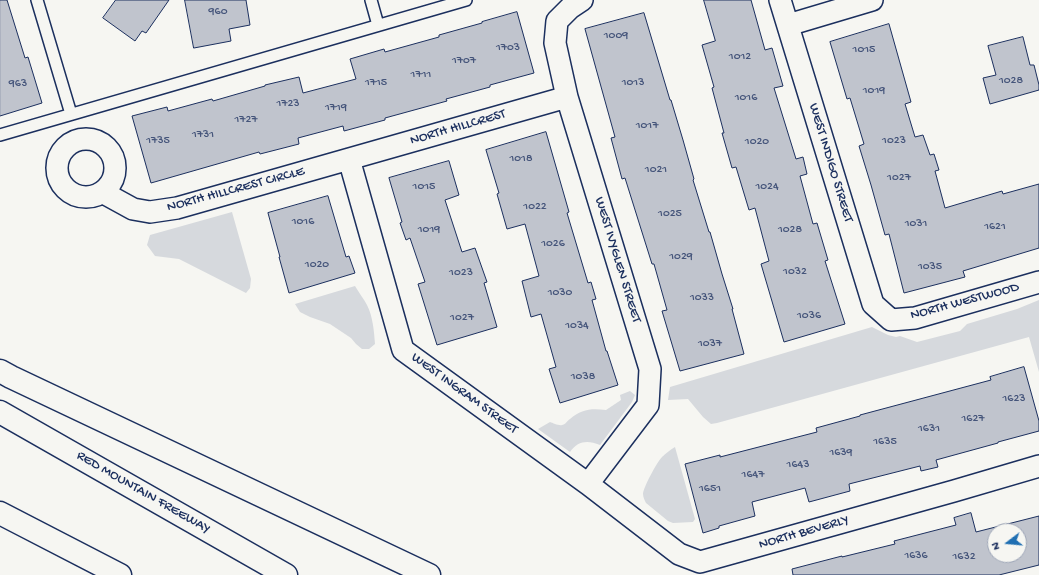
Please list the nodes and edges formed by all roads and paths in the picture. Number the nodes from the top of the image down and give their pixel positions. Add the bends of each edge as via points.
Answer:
1 (37, 0) edge
2 (371, 0) edge
3 (466, 0) edge
4 (582, 0) edge
5 (780, 0) edge
6 (872, 0) edge
7 (378, 25) junction
8 (788, 25) junction
9 (567, 97) junction
10 (71, 114) junction
11 (0, 135) edge
12 (349, 159) junction
13 (102, 192) dead end
14 (1039, 282) edge
15 (891, 320) joint
16 (0, 371) edge
17 (0, 412) edge
18 (1039, 466) edge
19 (588, 484) junction
20 (0, 513) edge
21 (120, 575) edge
22 (286, 575) edge
23 (429, 575) edge

1 - 10 lane
2 - 7 lane
3 - 7 lane
4 - 9 street, WEST IVYGLEN STREET via 556,21 554,43
5 - 8 street, WEST INDIGO STREET
6 - 8 street
7 - 10 lane
8 - 15 street, WEST INDIGO STREET via 873,304
9 - 12 street, NORTH HILLCREST
9 - 19 street, WEST IVYGLEN STREET via 650,369 648,405
10 - 11 lane
12 - 13 street, NORTH HILLCREST CIRCLE via 177,208 150,212 133,209
12 - 19 street, WEST INGRAM STREET via 403,350
14 - 15 street, NORTH WESTWOOD via 915,318
16 - 23 highway
17 - 22 highway, RED MOUNTAIN FREEWAY
18 - 19 street, NORTH BEVERLY via 700,562 679,554
20 - 21 highway

